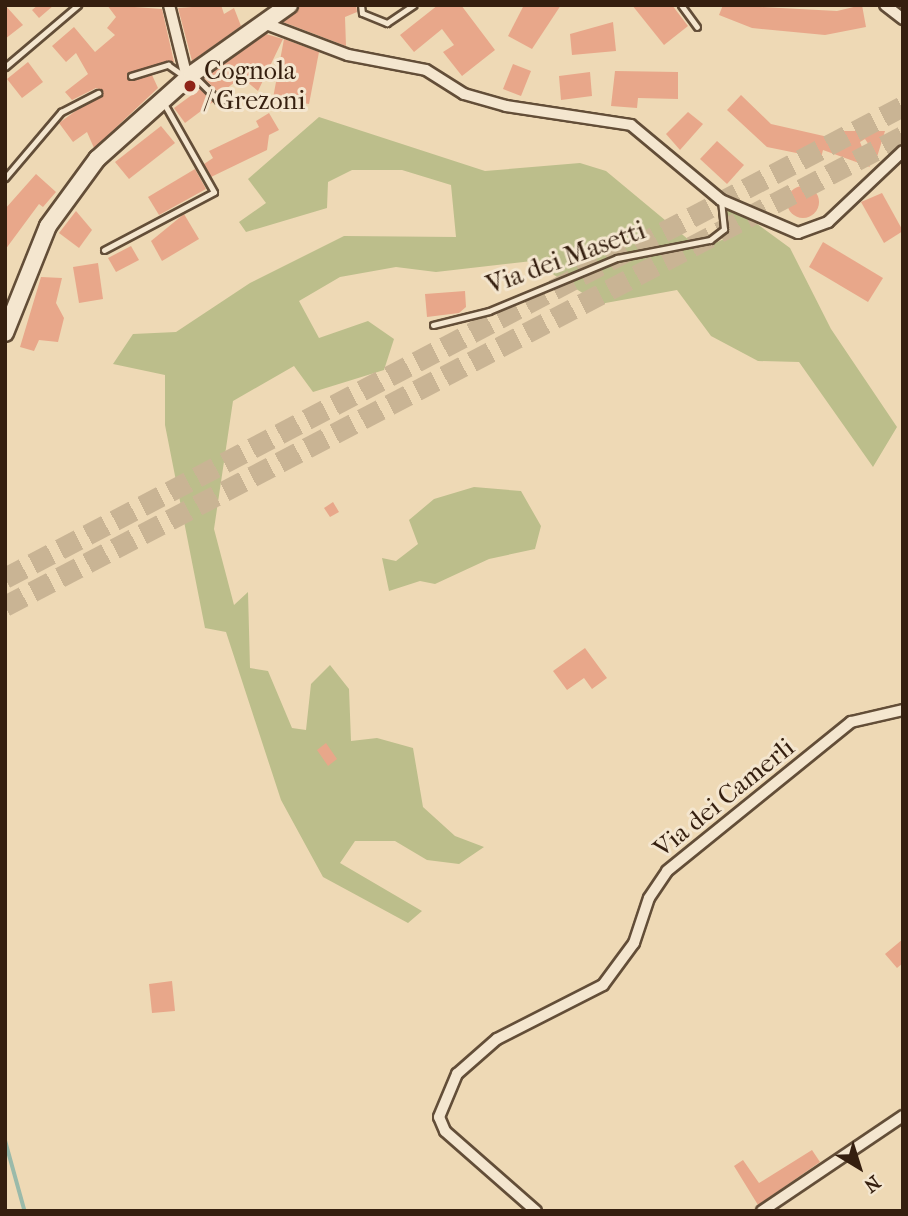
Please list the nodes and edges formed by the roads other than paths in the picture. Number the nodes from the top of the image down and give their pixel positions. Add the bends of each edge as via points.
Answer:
1 (78, 5) edge
2 (169, 5) edge
3 (289, 5) edge
4 (361, 5) edge
5 (414, 5) edge
6 (681, 5) edge
7 (885, 5) edge
8 (902, 19) edge
9 (261, 22) junction
10 (697, 27) dead end
11 (5, 67) edge
12 (131, 76) dead end
13 (190, 76) junction
14 (98, 93) dead end
15 (231, 98) dead end
16 (162, 100) junction
17 (903, 151) edge
18 (5, 178) edge
19 (721, 200) junction
20 (104, 250) dead end
21 (433, 326) dead end
22 (5, 333) edge
23 (903, 710) edge
24 (903, 1116) edge
25 (536, 1211) edge
26 (762, 1211) edge

1 - 11 lane
2 - 13 street
3 - 9 street
4 - 5 lane via 362,13 387,23
6 - 10 lane
7 - 8 street
9 - 13 street
9 - 19 street via 348,55 426,70 464,94 506,106 631,125
12 - 13 lane via 168,65
13 - 15 lane via 218,100
13 - 16 street
14 - 18 lane via 61,112
16 - 20 lane via 214,192
16 - 22 street via 97,159 48,226
17 - 19 street via 828,222 807,232 762,223
19 - 21 lane, Via dei Masetti via 724,229 710,240 617,258 489,311
23 - 25 street, Via dei Camerli via 851,722 667,871 649,898 634,943 603,985 497,1039 457,1074 439,1117 445,1131
24 - 26 street

